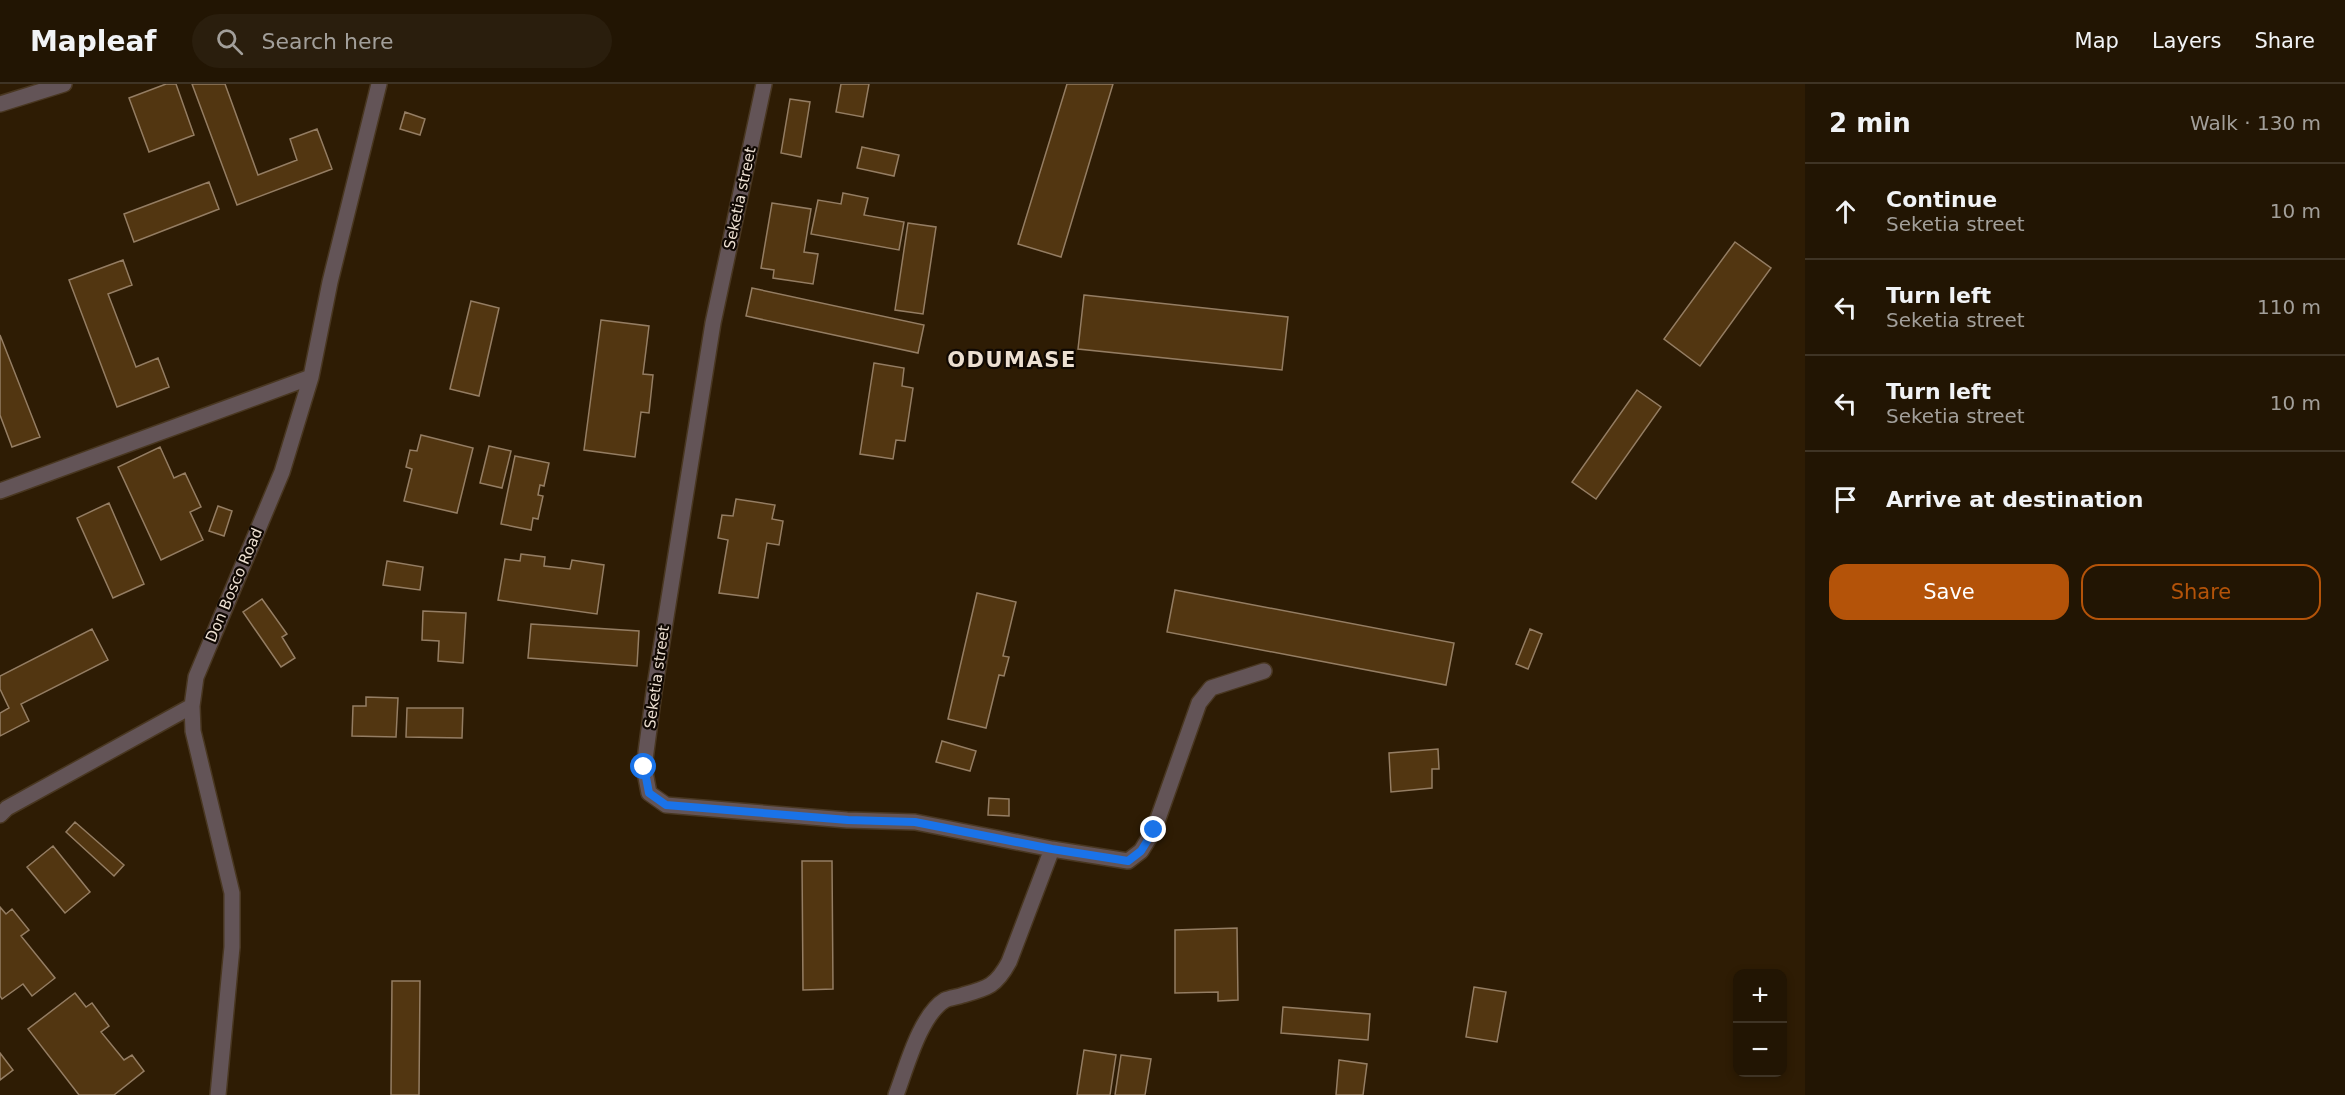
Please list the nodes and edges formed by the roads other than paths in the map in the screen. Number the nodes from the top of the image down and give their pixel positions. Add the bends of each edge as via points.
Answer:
1 (64, 84) edge
2 (379, 84) edge
3 (764, 84) edge
4 (0, 104) edge
5 (311, 377) junction
6 (0, 491) edge
7 (1264, 671) dead end
8 (192, 706) junction
9 (0, 815) edge
10 (1052, 849) junction
11 (218, 1095) edge
12 (896, 1095) edge

1 - 4 street
2 - 5 street, Don Bosco Road
3 - 10 street, Seketia street via 714,323 693,450 644,767 649,793 666,805 915,822
5 - 6 street
5 - 8 street, Don Bosco Road via 282,472 196,677
7 - 10 street, Seketia street via 1211,688 1199,703 1154,830 1141,851 1128,861
8 - 9 street
8 - 11 street, Don Bosco Road via 193,731 232,893 232,947
10 - 12 street via 1000,978 988,988 945,1000 933,1011 922,1028

